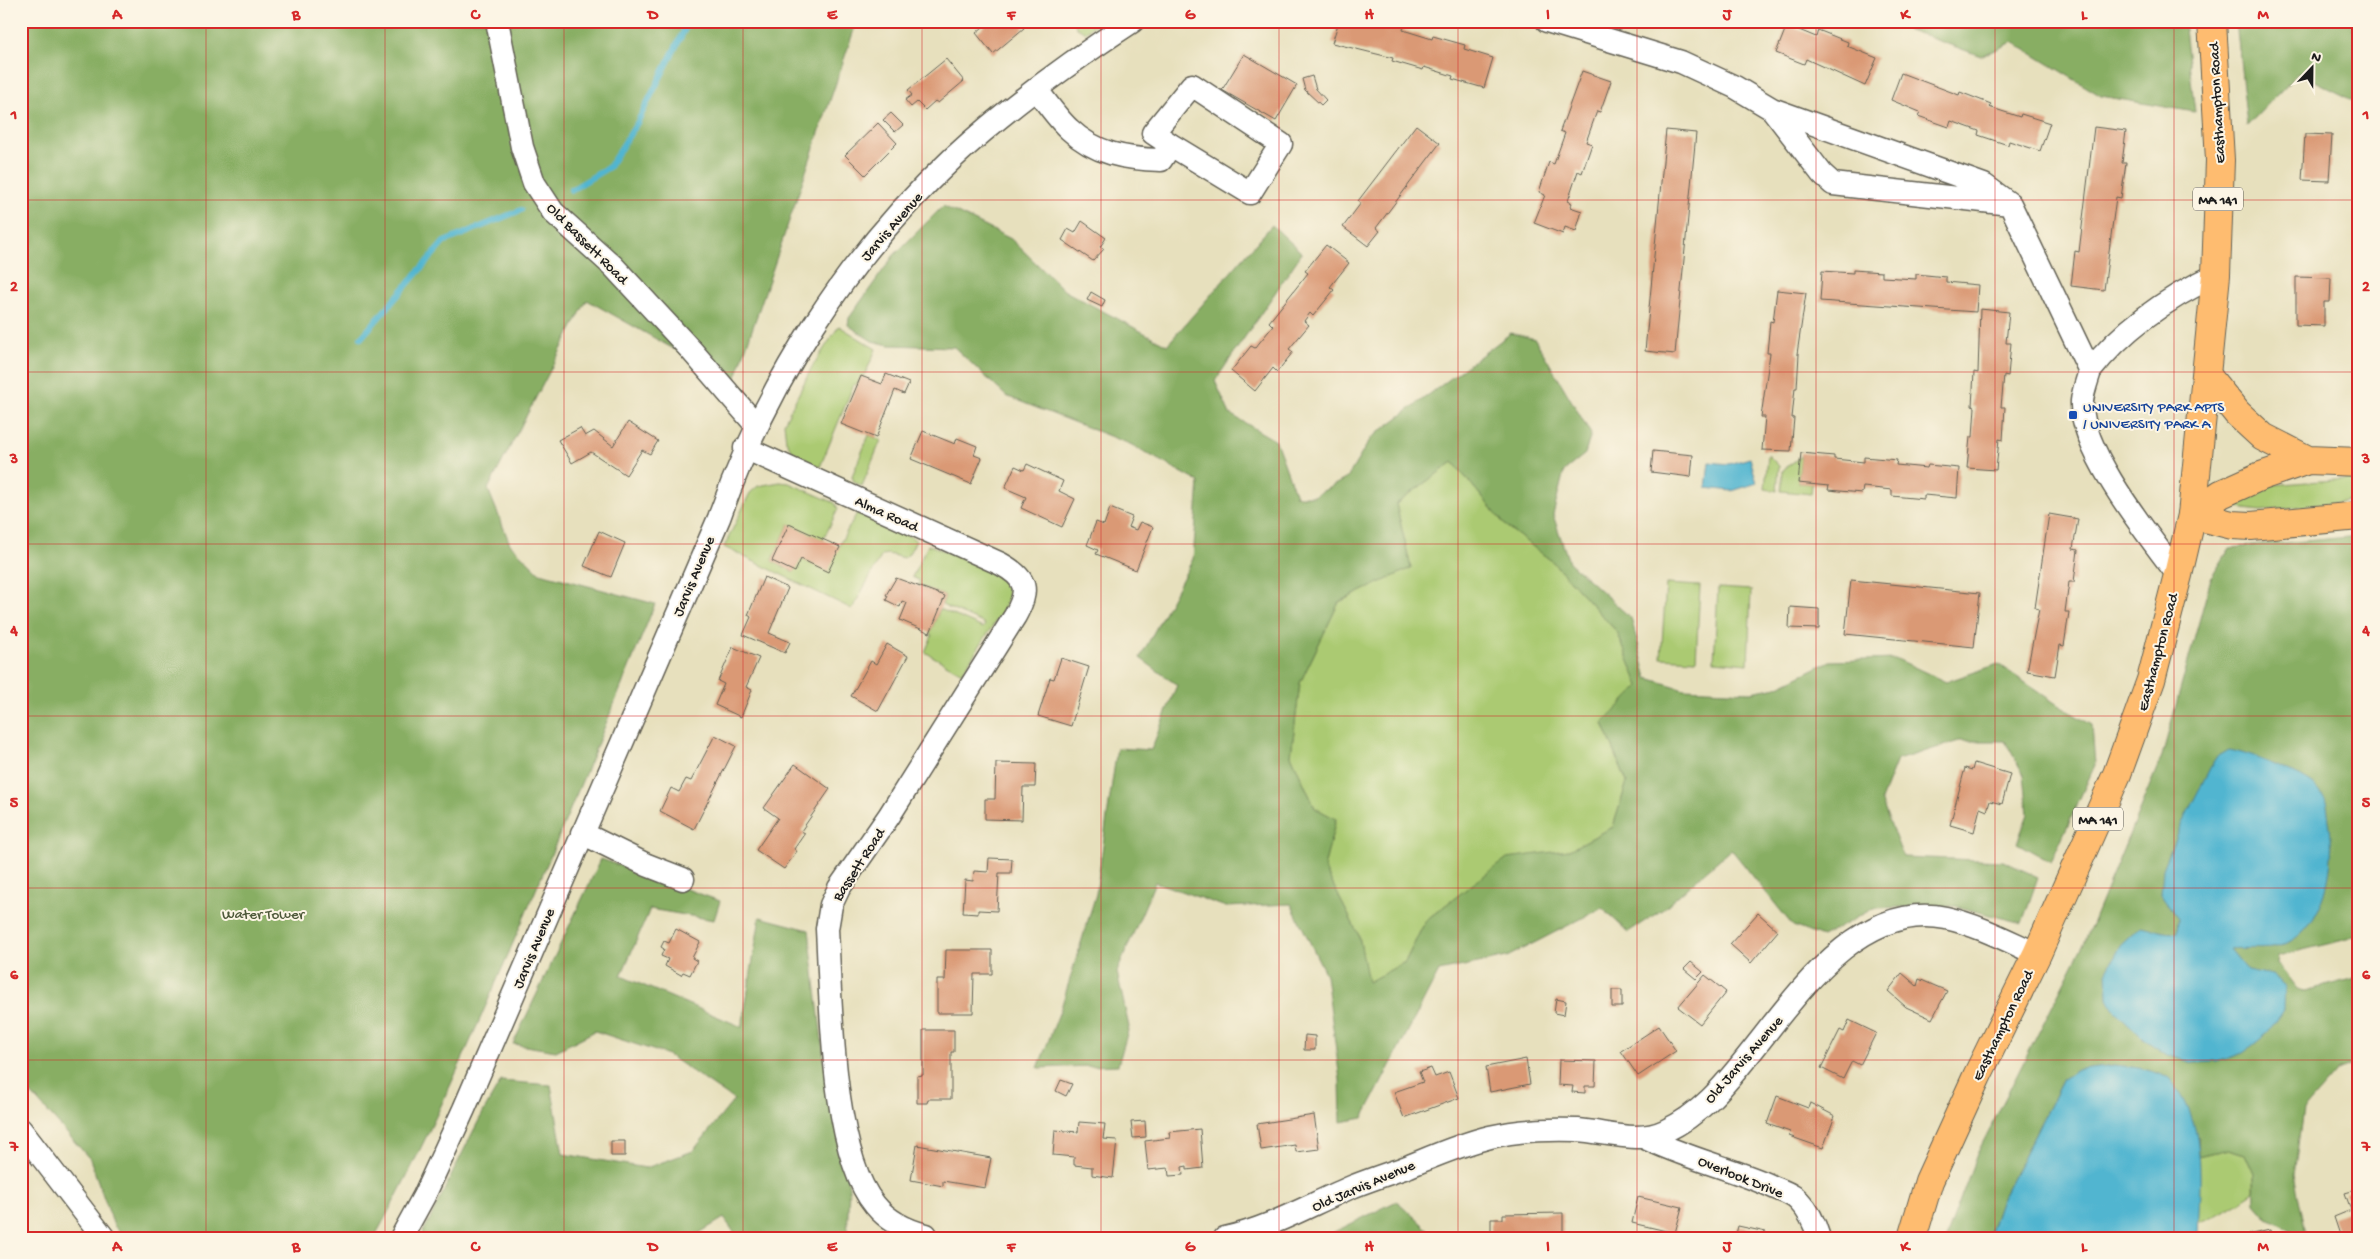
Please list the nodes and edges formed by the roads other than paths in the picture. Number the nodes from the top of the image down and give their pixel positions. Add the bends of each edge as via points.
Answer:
1 (498, 21) edge
2 (1133, 21) edge
3 (1547, 21) edge
4 (2212, 21) edge
5 (1037, 90) junction
6 (1772, 109) junction
7 (1171, 145) junction
8 (2010, 204) junction
9 (2216, 275) junction
10 (2090, 371) junction
11 (2207, 376) junction
12 (756, 424) junction
13 (745, 448) junction
14 (2308, 460) junction
15 (2359, 462) edge
16 (2192, 515) junction
17 (2359, 516) edge
18 (2178, 575) junction
19 (1023, 584) joint
20 (582, 833) junction
21 (684, 879) dead end
22 (2038, 954) junction
23 (21, 1130) edge
24 (1643, 1137) junction
25 (928, 1237) edge
26 (104, 1238) edge
27 (401, 1238) edge
28 (1225, 1238) edge
29 (1819, 1238) edge
30 (1912, 1238) edge

1 - 12 street, Old Bassett Road via 522,147 534,182 553,212 613,266
2 - 5 street, Jarvis Avenue
3 - 6 street via 1681,62 1735,87
4 - 9 main road, Easthampton Road / MA 141 via 2220,160
5 - 7 street via 1068,129 1110,154 1139,161 1161,160
5 - 12 street, Jarvis Avenue via 952,159 889,225 819,317
6 - 8 street via 1984,185
6 - 8 street via 1833,184
7 - 7 street via 1153,132 1192,85 1281,144 1250,193
8 - 10 street
9 - 10 street via 2191,286 2126,331
9 - 11 main road, Easthampton Road / MA 141
10 - 18 street via 2082,401 2091,441 2114,486
11 - 14 main road via 2237,413 2263,437
11 - 16 main road, Easthampton Road / MA 141
12 - 13 street, Jarvis Avenue
13 - 19 street, Alma Road via 1001,564 1018,574
13 - 20 street, Jarvis Avenue via 719,518
14 - 15 main road
14 - 16 main road via 2221,494
16 - 17 main road via 2251,526
16 - 18 main road, Easthampton Road / MA 141
18 - 22 main road, Easthampton Road / MA 141 via 2151,680 2118,774
19 - 25 street, Bassett Road via 1024,596 1014,616 889,816 839,888 826,929 836,1069 851,1153 874,1204 894,1222
20 - 21 street
20 - 27 street, Jarvis Avenue via 464,1109
22 - 24 street, Old Jarvis Avenue via 1994,934 1945,918 1902,919 1870,931 1848,944 1818,971 1704,1106 1663,1132
22 - 30 main road, Easthampton Road / MA 141 via 1929,1181
23 - 26 street
24 - 28 street, Old Jarvis Avenue via 1577,1130 1532,1131 1491,1137 1432,1156 1281,1220
24 - 29 street, Overlook Drive via 1799,1200 1814,1221

